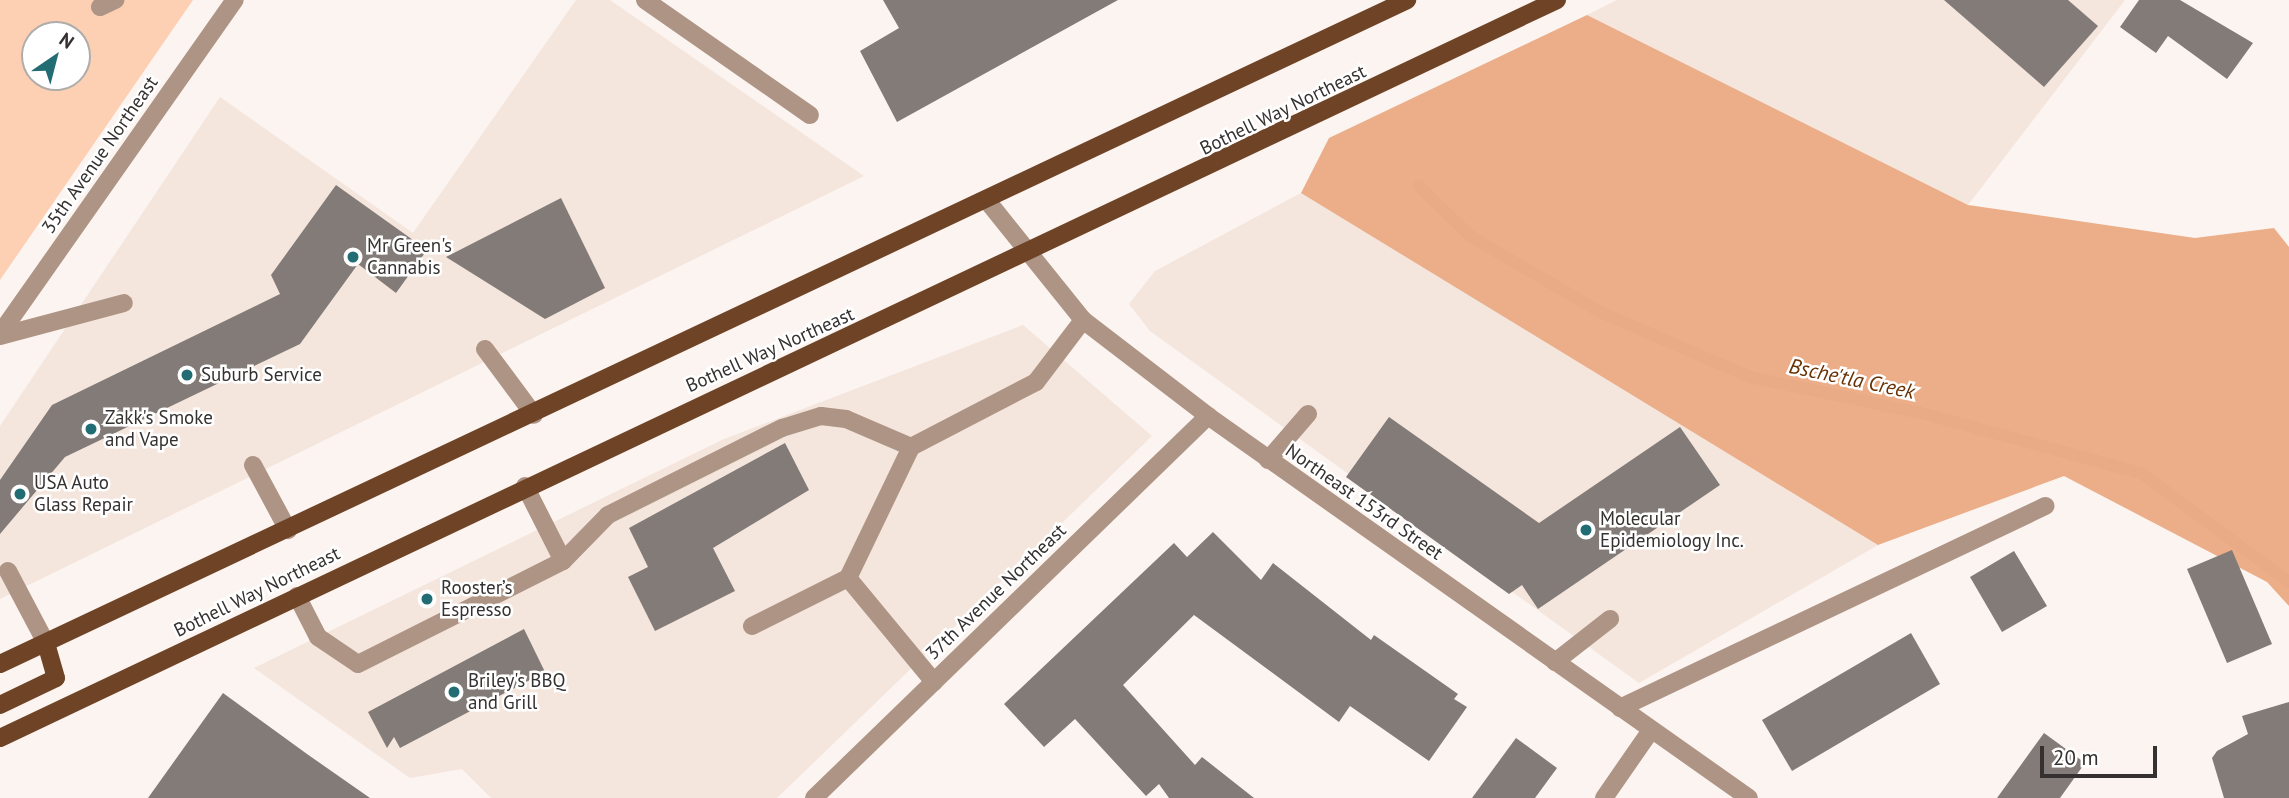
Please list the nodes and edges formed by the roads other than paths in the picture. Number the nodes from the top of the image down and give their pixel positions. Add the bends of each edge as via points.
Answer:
1 (235, 0) edge
2 (645, 0) edge
3 (1407, 0) edge
4 (1557, 0) edge
5 (810, 115) dead end
6 (989, 203) junction
7 (1026, 256) junction
8 (124, 303) dead end
9 (1083, 320) junction
10 (0, 335) edge
11 (485, 349) dead end
12 (1308, 414) dead end
13 (534, 415) junction
14 (1208, 416) junction
15 (911, 447) junction
16 (1268, 460) junction
17 (253, 465) dead end
18 (525, 486) junction
19 (2046, 506) dead end
20 (288, 530) junction
21 (563, 561) junction
22 (8, 571) dead end
23 (848, 578) junction
24 (297, 596) junction
25 (1610, 619) dead end
26 (752, 626) dead end
27 (46, 643) junction
28 (1555, 662) junction
29 (0, 664) edge
30 (934, 682) junction
31 (0, 705) edge
32 (1620, 708) junction
33 (1651, 730) junction
34 (0, 738) edge
35 (814, 798) edge
36 (1604, 798) edge
37 (1749, 798) edge

1 - 10 street, 35th Avenue Northeast
2 - 5 street
3 - 6 main road, Bothell Way Northeast
4 - 7 main road, Bothell Way Northeast
6 - 7 street, Northeast 153rd Street
6 - 13 main road, Bothell Way Northeast
7 - 9 street, Northeast 153rd Street
7 - 18 main road, Bothell Way Northeast
8 - 10 street
9 - 14 street, Northeast 153rd Street
9 - 15 street via 1036,382
11 - 13 street
12 - 16 street
13 - 20 main road, Bothell Way Northeast
14 - 16 street, Northeast 153rd Street
14 - 30 street, 37th Avenue Northeast
15 - 21 street via 846,419 821,416 782,428 608,515
15 - 23 street
16 - 28 street, Northeast 153rd Street
17 - 20 street
18 - 21 street
18 - 24 main road, Bothell Way Northeast
19 - 32 street
20 - 27 main road, Bothell Way Northeast
21 - 24 street via 358,664 318,637
22 - 27 street
23 - 26 street
23 - 30 street
24 - 34 main road, Bothell Way Northeast
25 - 28 street
27 - 29 main road, Bothell Way Northeast
27 - 31 main road via 56,678
28 - 32 street, Northeast 153rd Street
30 - 35 street, 37th Avenue Northeast
32 - 33 street, Northeast 153rd Street
33 - 36 street
33 - 37 street, Northeast 153rd Street

